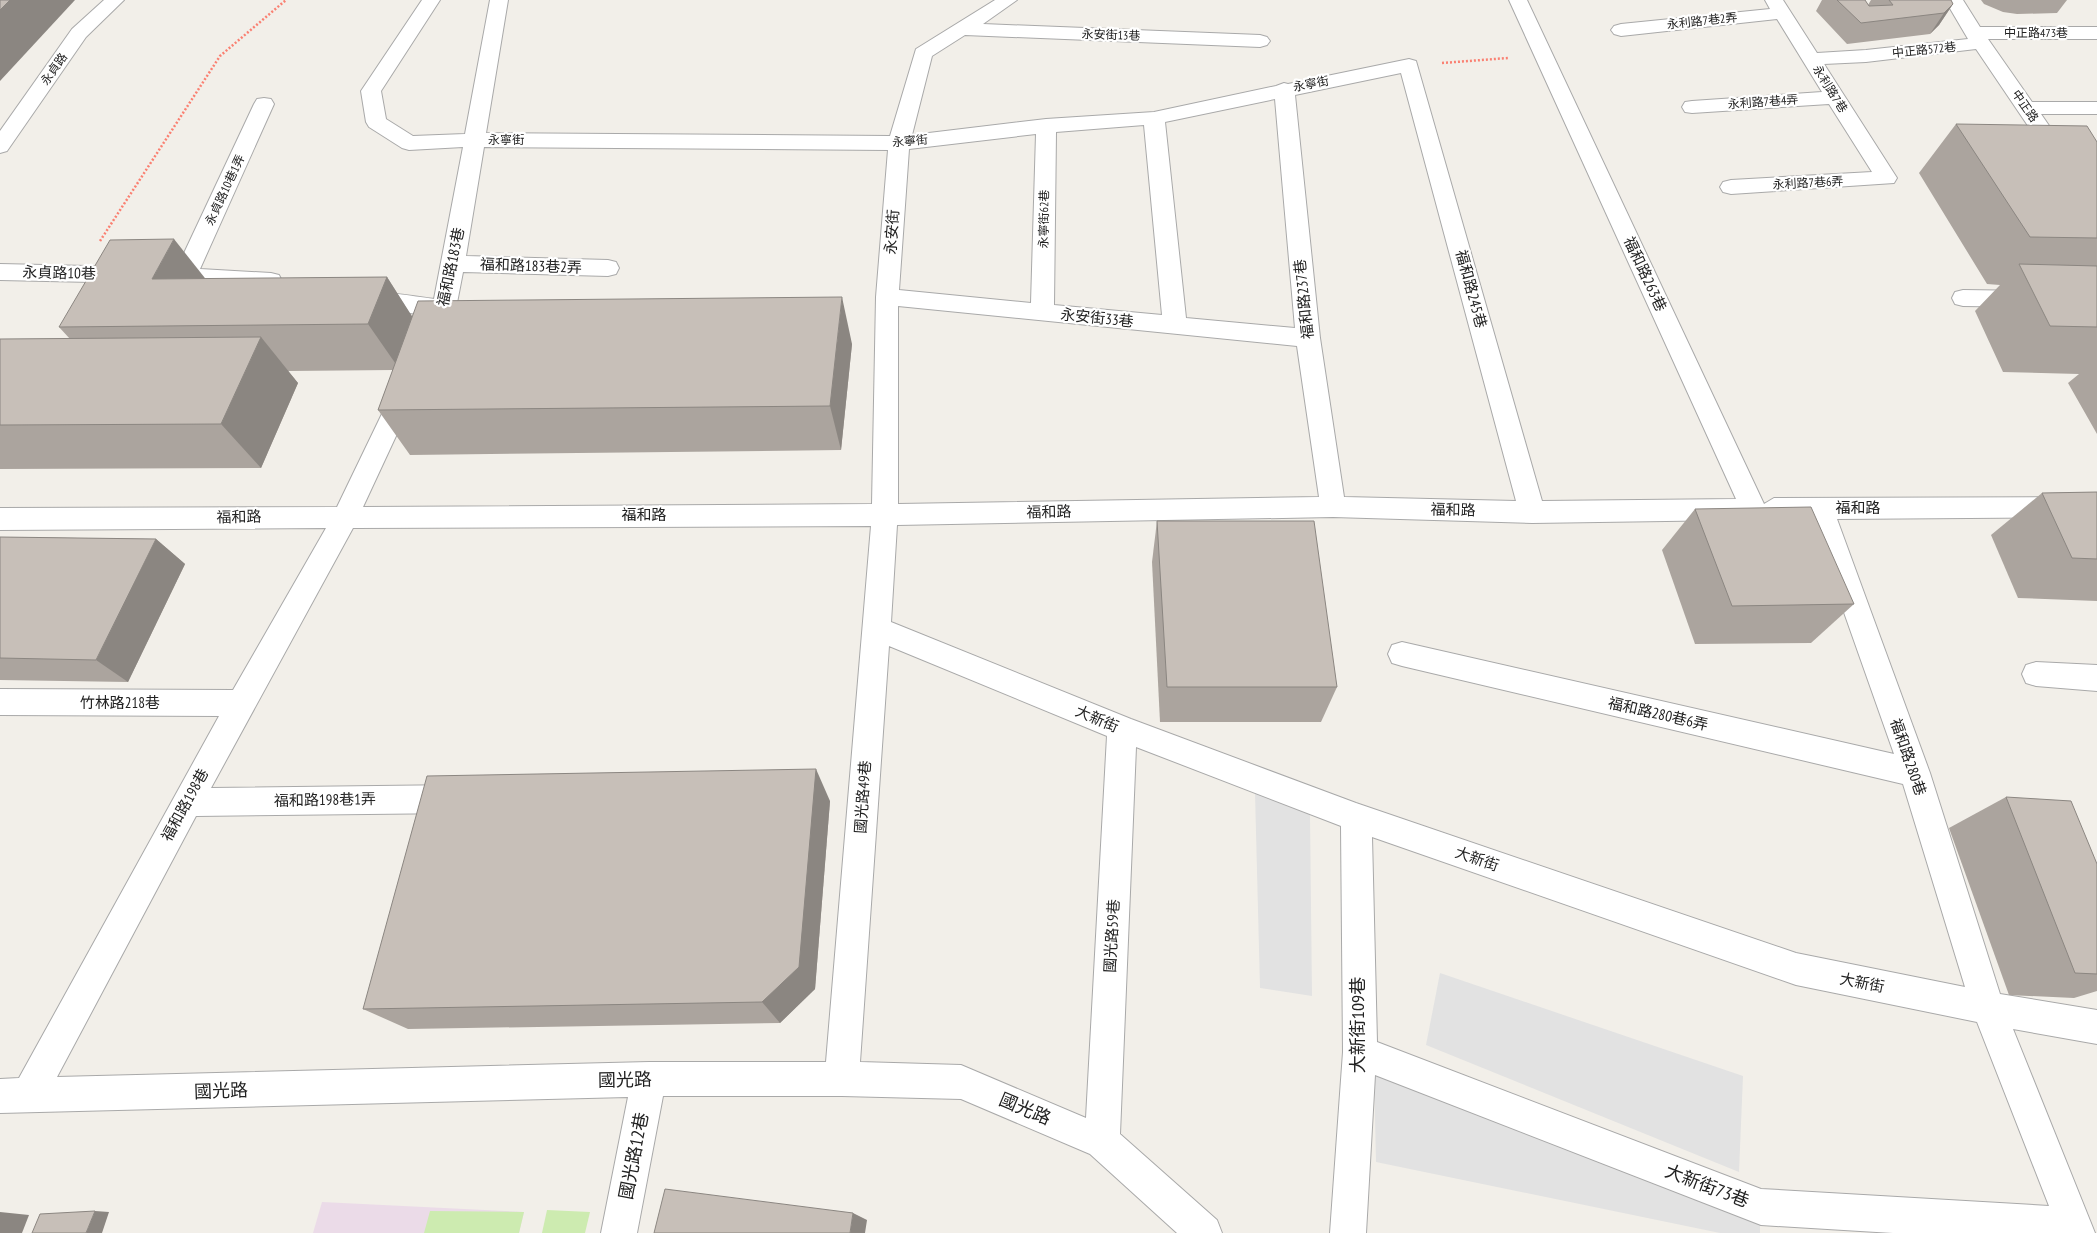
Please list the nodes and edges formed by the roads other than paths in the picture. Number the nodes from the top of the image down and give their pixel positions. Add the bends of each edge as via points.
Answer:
1 (116, 0) edge
2 (432, 0) edge
3 (500, 0) edge
4 (1008, 0) edge
5 (1518, 0) edge
6 (1954, 0) edge
7 (1778, 7) edge
8 (961, 29) junction
9 (1621, 30) dead end
10 (2097, 33) edge
11 (1978, 38) junction
12 (1260, 41) dead end
13 (1811, 59) junction
14 (1409, 65) joint
15 (1284, 89) junction
16 (1834, 97) junction
17 (264, 104) dead end
18 (1692, 107) dead end
19 (2026, 108) junction
20 (2097, 108) edge
21 (1154, 118) junction
22 (7, 126) edge
23 (1046, 126) junction
24 (474, 140) junction
25 (899, 143) junction
26 (0, 146) edge
27 (1886, 178) joint
28 (1730, 187) dead end
29 (2097, 211) edge
30 (453, 264) junction
31 (608, 268) dead end
32 (0, 272) edge
33 (185, 276) junction
34 (288, 282) edge
35 (343, 291) edge
36 (887, 297) junction
37 (1963, 298) dead end
38 (2097, 300) edge
39 (444, 308) junction
40 (1042, 312) junction
41 (1175, 326) junction
42 (1308, 338) junction
43 (2097, 506) edge
44 (1333, 507) junction
45 (1820, 508) junction
46 (1753, 509) junction
47 (1532, 512) junction
48 (885, 515) junction
49 (346, 516) junction
50 (0, 519) edge
51 (876, 628) junction
52 (1402, 654) dead end
53 (2036, 674) dead end
54 (2097, 678) edge
55 (0, 702) edge
56 (241, 703) junction
57 (1122, 730) junction
58 (1915, 773) junction
59 (463, 799) edge
60 (186, 802) junction
61 (1356, 817) junction
62 (1988, 1008) junction
63 (2097, 1027) edge
64 (1360, 1052) junction
65 (649, 1079) junction
66 (842, 1079) junction
67 (14, 1096) edge
68 (1102, 1142) junction
69 (2075, 1229) edge
70 (619, 1233) edge
71 (1204, 1233) edge
72 (1348, 1233) edge

1 - 22 street, 永貞路 via 78,33
2 - 24 street, 永寧街 via 371,91 376,122 409,143
3 - 24 street, 福和路183巷
4 - 8 street, 永安街
5 - 46 street, 福和路263巷
6 - 11 street, 中正路
7 - 9 street, 永利路7巷2弄
7 - 13 street, 永利路7巷
8 - 12 street, 永安街13巷
8 - 25 street, 永安街 via 922,53
10 - 11 street, 中正路473巷
11 - 13 street, 中正路572巷 via 1866,56
11 - 19 street, 中正路
13 - 16 street, 永利路7巷
14 - 15 street, 永寧街
14 - 47 street, 福和路245巷
15 - 21 street, 永寧街
15 - 42 street, 福和路237巷
16 - 18 street, 永利路7巷4弄
16 - 27 street, 永利路7巷
17 - 33 street, 永貞路10巷1弄
19 - 20 street
19 - 29 street, 中正路
21 - 23 street, 永寧街
21 - 41 street
22 - 26 street, 永貞路
23 - 25 street, 永寧街
23 - 40 street, 永寧街62巷
24 - 25 street, 永寧街
24 - 30 street, 福和路183巷
25 - 36 street, 永安街
27 - 28 street, 永利路7巷6弄
30 - 31 street, 福和路183巷2弄
30 - 39 street, 福和路183巷
32 - 33 street, 永貞路10巷
33 - 34 street, 永貞路10巷
35 - 39 street via 379,302
36 - 40 street, 永安街33巷
36 - 48 street, 永安街
37 - 38 street
39 - 49 street, 福和路183巷
40 - 41 street, 永安街33巷
41 - 42 street, 永安街33巷
42 - 44 street, 福和路237巷
43 - 45 street, 福和路
44 - 47 street, 福和路
44 - 48 street, 福和路
45 - 46 street, 福和路
45 - 58 street, 福和路280巷
46 - 47 street, 福和路
48 - 49 street, 福和路
48 - 51 street, 國光路49巷
49 - 50 street, 福和路
49 - 56 street, 福和路198巷
51 - 57 street, 大新街
51 - 66 street, 國光路49巷
52 - 58 street, 福和路280巷6弄
53 - 54 street
55 - 56 street, 竹林路218巷
56 - 60 street, 福和路198巷
57 - 61 street, 大新街
57 - 68 street, 國光路59巷
58 - 62 street, 福和路280巷
59 - 60 street, 福和路198巷1弄
60 - 67 street, 福和路198巷
61 - 62 street, 大新街 via 1796,969
61 - 64 street, 大新街109巷
62 - 63 street, 大新街
62 - 69 street, 大新街73巷
64 - 69 street, 大新街73巷 via 1761,1207
64 - 72 street, 大新街109巷
65 - 66 street, 國光路
65 - 67 street, 國光路
65 - 70 street, 國光路12巷
66 - 68 street, 國光路 via 961,1082
68 - 71 street, 國光路

